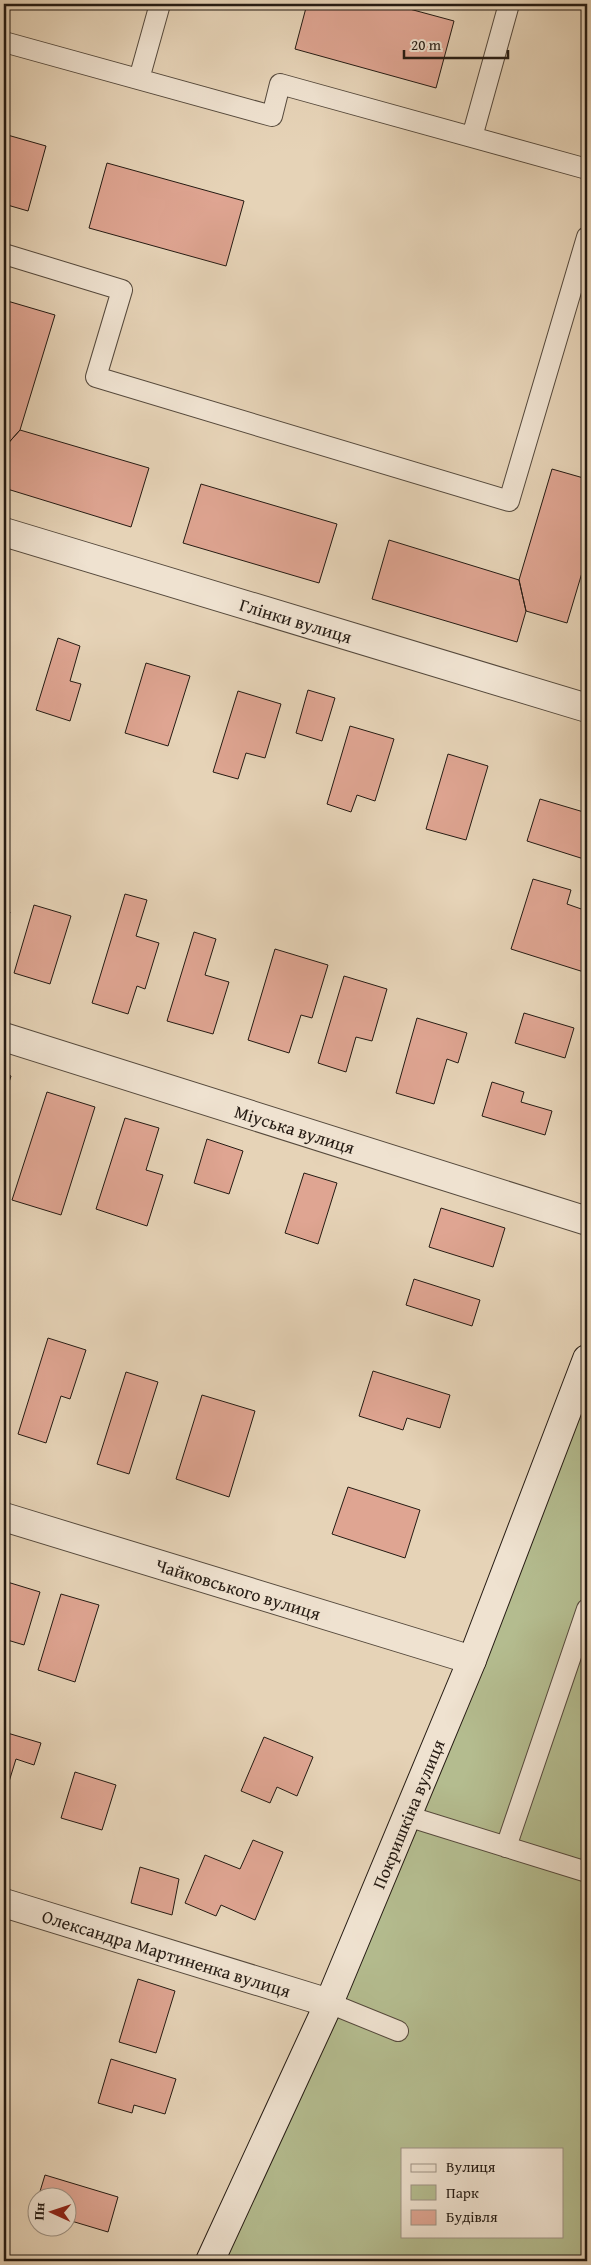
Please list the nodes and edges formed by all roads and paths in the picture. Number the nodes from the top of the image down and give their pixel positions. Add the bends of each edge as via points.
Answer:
1 (160, 4) edge
2 (509, 4) edge
3 (4, 42) edge
4 (139, 79) junction
5 (472, 138) junction
6 (587, 169) edge
7 (587, 237) edge
8 (4, 254) edge
9 (4, 532) edge
10 (587, 708) edge
11 (4, 1037) edge
12 (587, 1221) edge
13 (587, 1359) edge
14 (4, 1517) edge
15 (587, 1609) edge
16 (472, 1660) junction
17 (408, 1816) junction
18 (506, 1847) junction
19 (587, 1872) edge
20 (4, 1902) edge
21 (329, 2003) junction
22 (398, 2031) dead end
23 (210, 2261) edge

1 - 4 lane
2 - 5 lane
3 - 4 lane
4 - 5 lane via 272,116 280,84
5 - 6 lane
7 - 8 lane via 509,501 96,377 122,290
9 - 10 street, Глінки вулиця
11 - 12 street, Міуська вулиця
13 - 16 street, Покришкіна вулиця
14 - 16 street, Чайковського вулиця
15 - 18 lane
16 - 17 street, Покришкіна вулиця
17 - 18 lane
17 - 21 street, Покришкіна вулиця
18 - 19 lane
20 - 21 street, Олександра Мартиненка вулиця
21 - 22 lane
21 - 23 street, Покришкіна вулиця

